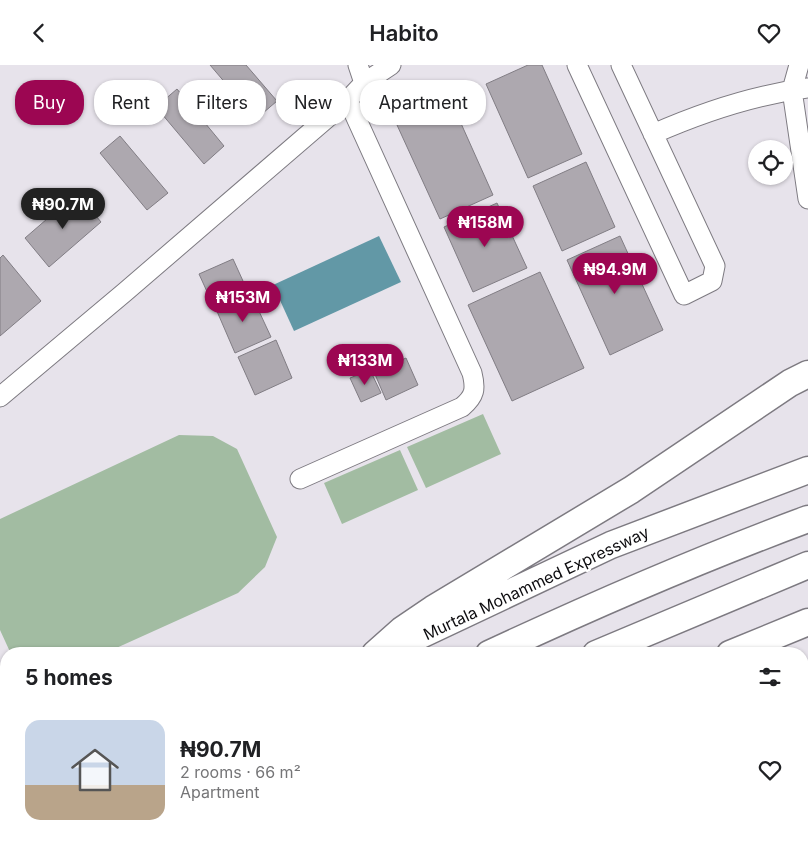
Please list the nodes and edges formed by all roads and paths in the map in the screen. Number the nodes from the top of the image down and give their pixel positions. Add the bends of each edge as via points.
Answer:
1 (358, 65) edge
2 (391, 65) edge
3 (577, 65) edge
4 (621, 65) edge
5 (800, 65) edge
6 (363, 80) edge
7 (368, 80) edge
8 (360, 87) edge
9 (800, 89) edge
10 (350, 97) edge
11 (350, 103) edge
12 (318, 125) edge
13 (653, 134) junction
14 (803, 136) edge
15 (808, 199) edge
16 (808, 374) edge
17 (0, 397) edge
18 (808, 470) edge
19 (300, 479) dead end
20 (808, 519) edge
21 (808, 565) edge
22 (808, 622) edge
23 (422, 636) junction
24 (384, 647) edge
25 (394, 647) edge
26 (410, 647) edge
27 (504, 647) edge
28 (613, 647) edge
29 (747, 647) edge

1 - 6 street
2 - 7 street
3 - 13 street via 684,295 712,281 715,266
4 - 13 street
5 - 9 street
8 - 10 street
9 - 13 street via 758,96 707,111
9 - 14 street
11 - 19 street via 476,386 470,400 462,407
12 - 17 street
14 - 15 street
16 - 24 highway via 632,490 434,609
18 - 23 highway, Murtala Mohammed Expressway via 610,545
20 - 27 highway via 730,547
21 - 28 highway
22 - 29 highway
23 - 25 highway, Murtala Mohammed Expressway
23 - 26 highway

